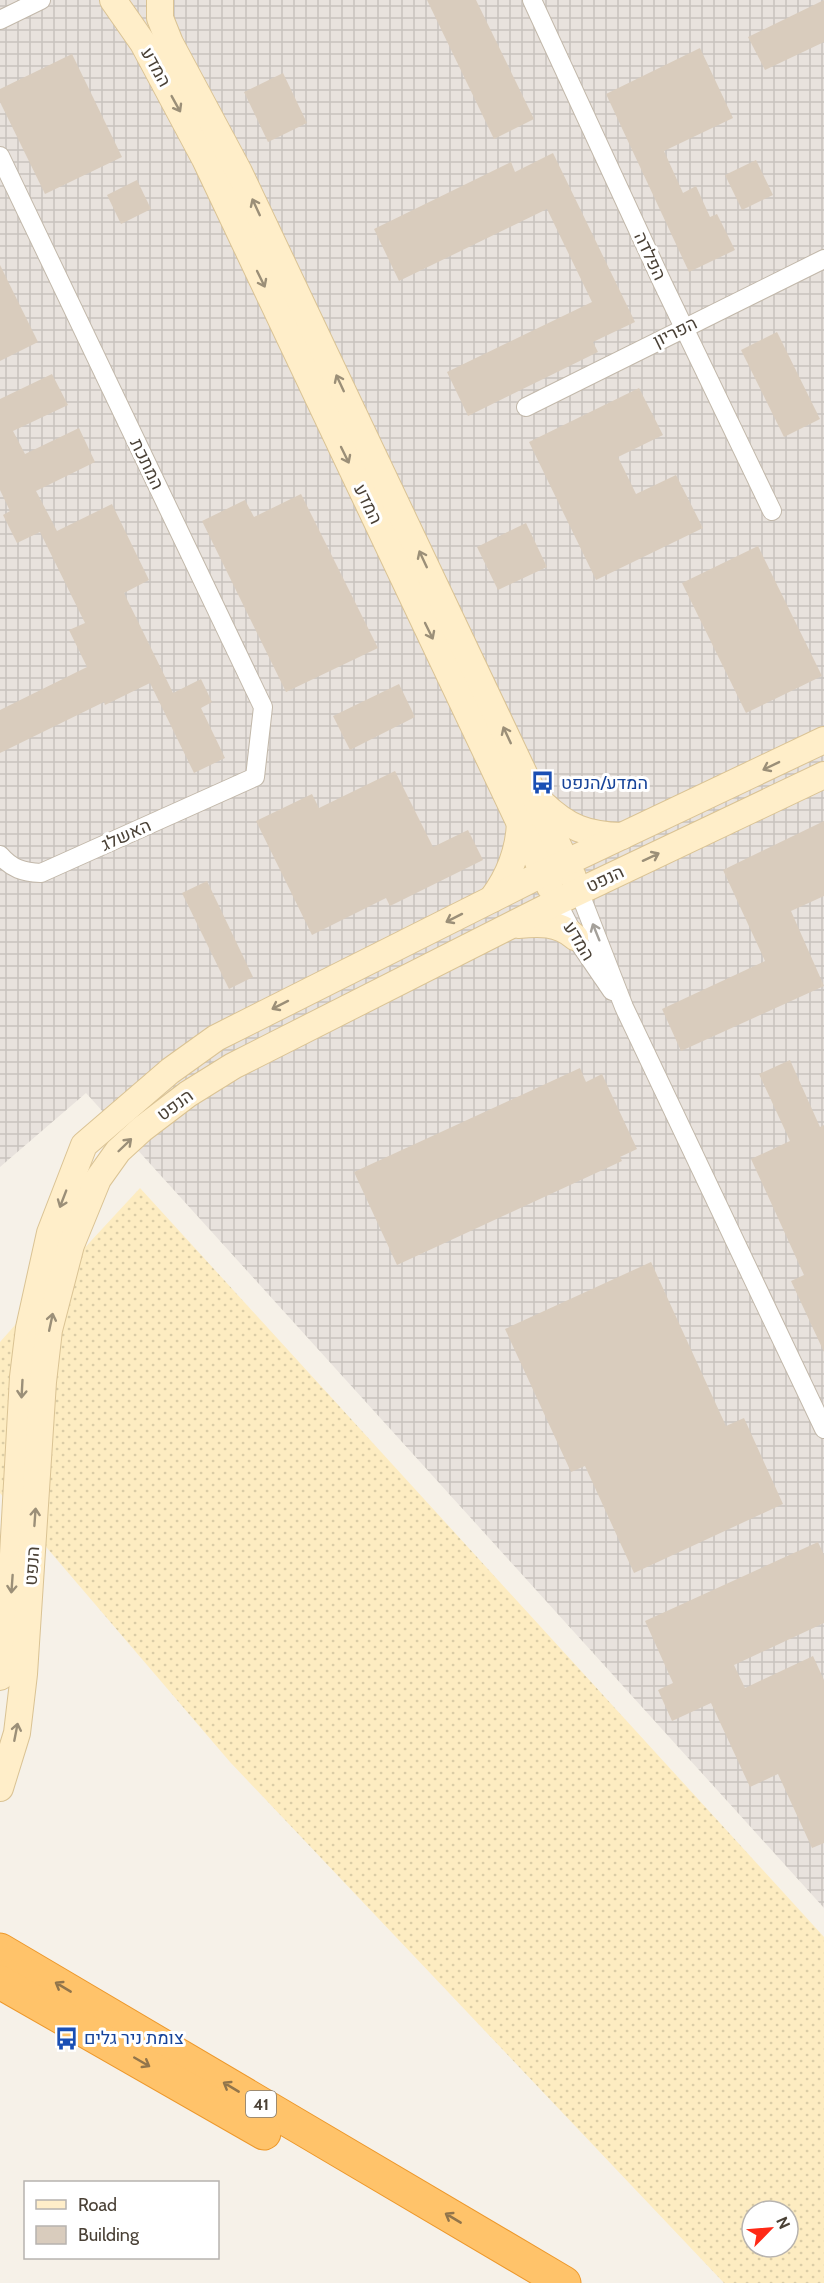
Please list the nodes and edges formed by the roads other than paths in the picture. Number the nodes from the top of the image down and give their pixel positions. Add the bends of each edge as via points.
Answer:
1 (42, 0) edge
2 (112, 0) edge
3 (147, 0) edge
4 (160, 0) edge
5 (532, 0) edge
6 (0, 20) edge
7 (0, 156) edge
8 (824, 259) edge
9 (683, 328) junction
10 (526, 407) dead end
11 (772, 511) dead end
12 (824, 741) edge
13 (824, 775) edge
14 (255, 777) joint
15 (537, 798) junction
16 (520, 821) junction
17 (622, 836) junction
18 (0, 855) edge
19 (555, 868) junction
20 (568, 896) junction
21 (492, 899) junction
22 (508, 926) junction
23 (575, 937) junction
24 (624, 1007) junction
25 (824, 1429) edge
26 (0, 1677) edge
27 (0, 1788) edge
28 (0, 1950) edge
29 (0, 1982) edge
30 (522, 2283) edge
31 (564, 2283) edge

1 - 6 street
2 - 3 street via 128,4
2 -> 16 street, המדע via 143,44 188,126
15 -> 4 street, המדע via 239,172 170,43 160,18
5 - 9 street, הפלדה
7 - 14 street, המתכת via 263,707
8 - 9 street, הפריון
9 - 10 street, הפריון
9 - 11 street, הפלדה
12 -> 17 street, הנפט
20 -> 13 street, הנפט
14 - 18 street, האשלג via 41,873 9,865
15 - 17 street via 579,830
15 - 19 street, המדע
16 - 19 street, המדע
16 - 21 street via 514,861
17 - 19 street, הנפט
19 - 20 street, המדע
19 - 21 street, הנפט
20 - 22 street, הנפט
20 - 23 street, המדע
24 -> 20 street, המדע
21 -> 26 street, הנפט via 216,1038 170,1071 84,1145 50,1233 29,1328 22,1377 12,1590
22 - 23 street via 548,924
27 -> 22 street, הנפט via 17,1733 24,1674 49,1330 71,1245 98,1179 118,1151 142,1129 233,1066
23 - 24 street, המדע
24 - 25 street, המדע
31 -> 28 highway, 41
29 -> 30 highway, 41

